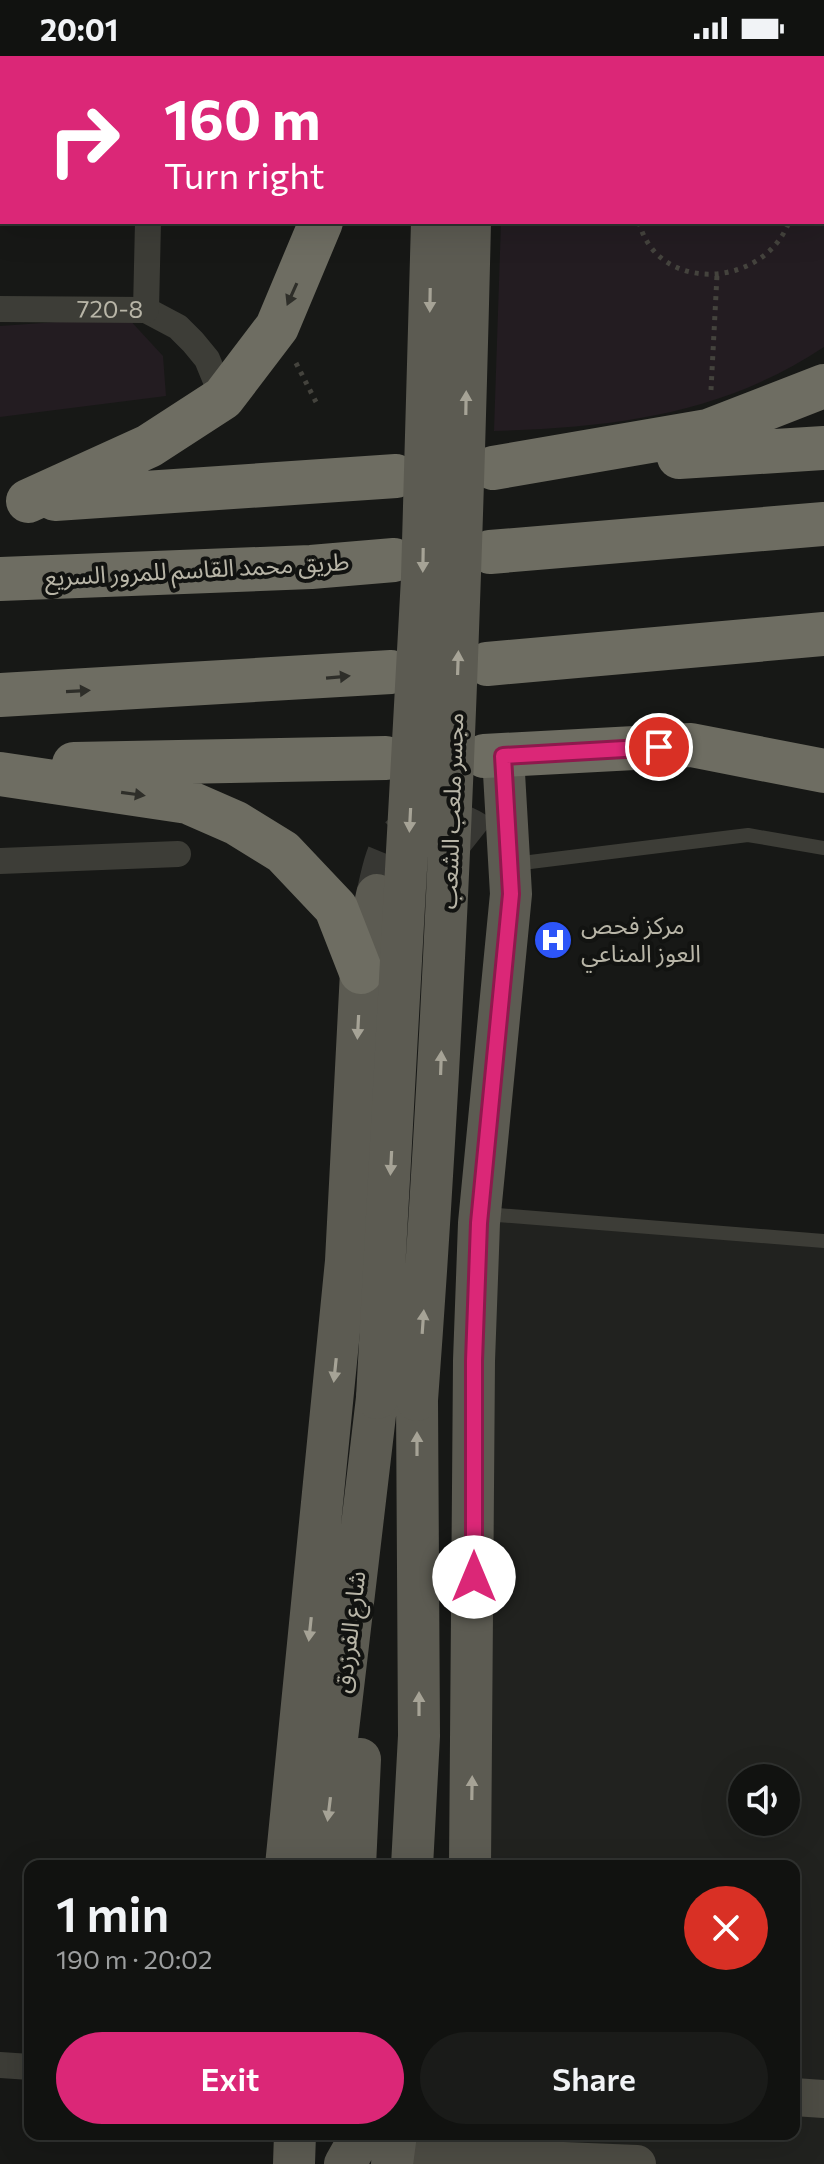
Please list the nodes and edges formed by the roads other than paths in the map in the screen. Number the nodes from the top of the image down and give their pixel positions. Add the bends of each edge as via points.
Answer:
1 (148, 224) edge
2 (320, 224) edge
3 (432, 224) edge
4 (470, 224) edge
5 (0, 309) edge
6 (146, 310) junction
7 (824, 386) edge
8 (223, 398) junction
9 (824, 448) edge
10 (396, 476) dead end
11 (14, 503) edge
12 (824, 524) edge
13 (490, 552) dead end
14 (394, 560) dead end
15 (0, 579) edge
16 (824, 634) edge
17 (487, 664) dead end
18 (391, 672) dead end
19 (0, 695) edge
20 (494, 756) joint
21 (386, 758) dead end
22 (0, 765) edge
23 (824, 771) edge
24 (0, 774) edge
25 (824, 848) edge
26 (178, 854) dead end
27 (0, 861) edge
28 (501, 865) junction
29 (377, 895) tunnel mouth
30 (361, 972) junction
31 (480, 1214) junction
32 (824, 1241) edge
33 (397, 1399) junction
34 (287, 1860) edge
35 (323, 1860) edge
36 (356, 1860) edge
37 (412, 1860) edge
38 (470, 1860) edge
39 (0, 2065) edge
40 (24, 2067) edge
41 (800, 2097) edge
42 (824, 2099) edge
43 (295, 2140) edge
44 (386, 2144) edge
45 (478, 2161) edge
46 (294, 2164) edge
47 (345, 2164) edge
48 (637, 2164) edge

1 - 6 street
2 -> 8 highway via 277,327
3 -> 33 main road, مجسر ملعب الشعب, bridge
33 -> 4 main road, مجسر ملعب الشعب, bridge via 440,1096 462,578
5 - 6 street, 720-8
6 - 8 street, 720-8 via 193,342 207,359
7 - 9 highway via 708,431 493,468
8 - 11 highway via 149,446
10 - 11 highway
12 - 13 highway
14 - 15 highway, طريق محمد القاسم للمرور السريع
16 - 17 highway
19 -> 18 highway
20 - 23 highway via 691,745
20 - 28 main road
21 - 22 highway
24 -> 30 highway via 188,802 236,823 283,852 336,908
25 - 28 lane via 748,835
26 - 27 street
28 - 31 main road
29 - 30 main road
30 -> 34 main road via 346,1261
31 - 32 lane
38 -> 31 main road
33 -> 35 main road, شارع الفرزدق
33 - 36 main road
37 -> 33 main road via 419,1736
39 - 40 street
41 - 42 street
43 - 46 main road
44 - 45 street
44 - 47 main road
45 - 48 street

